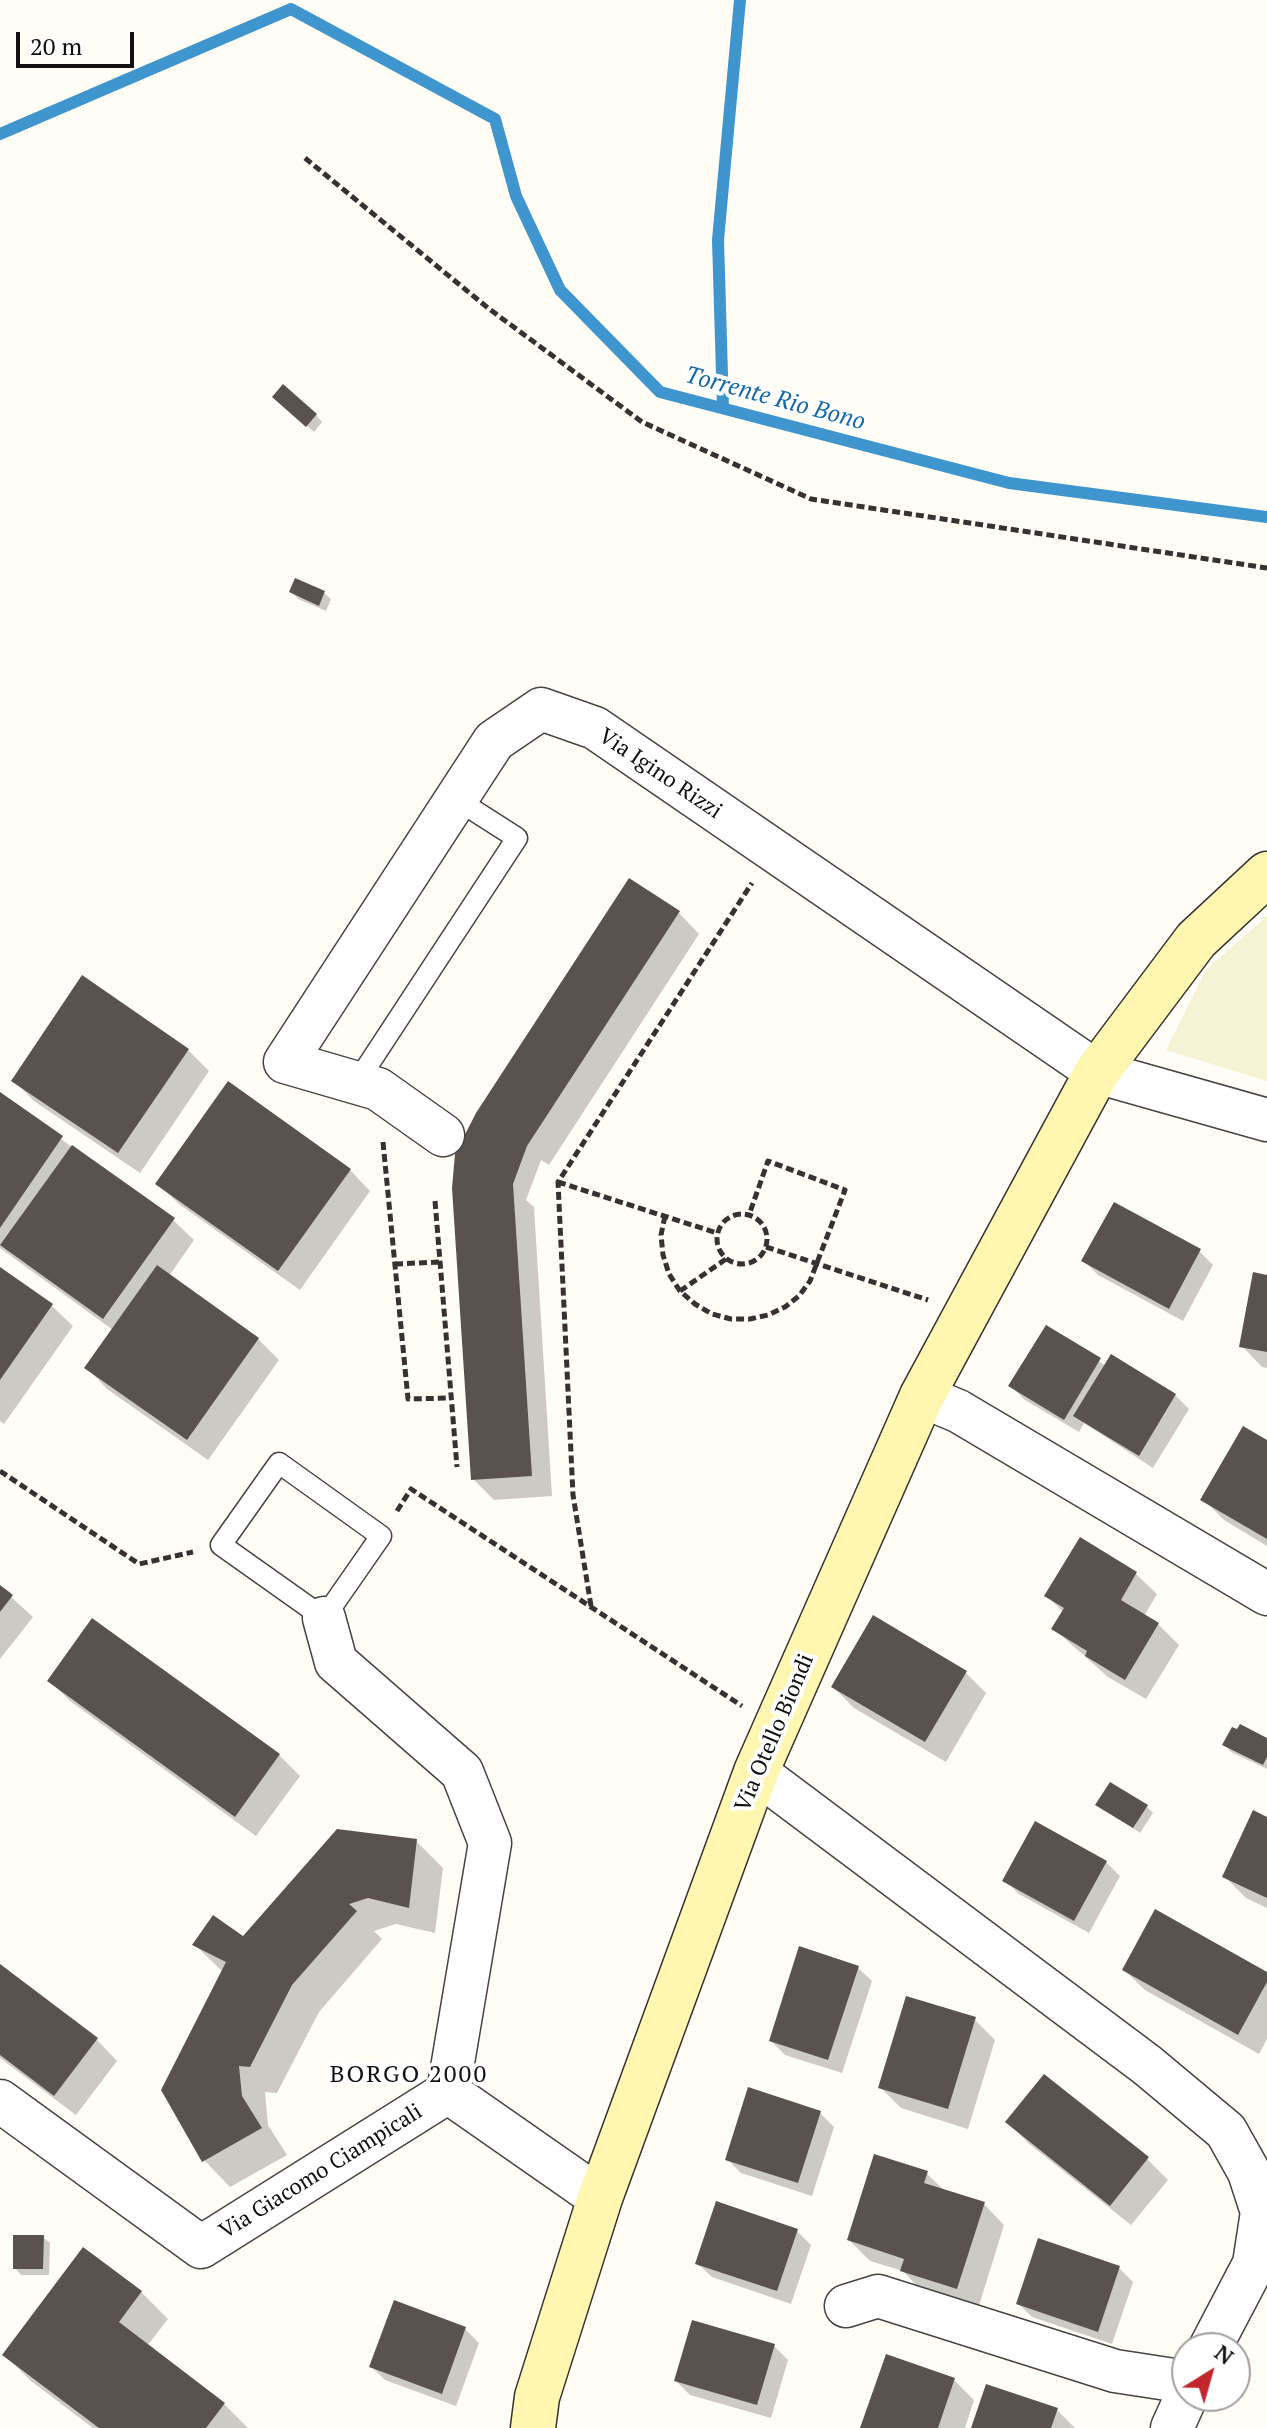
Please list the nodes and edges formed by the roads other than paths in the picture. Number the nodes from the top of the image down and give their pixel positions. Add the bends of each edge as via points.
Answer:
1 (456, 799) junction
2 (1267, 874) edge
3 (1097, 1072) junction
4 (368, 1086) junction
5 (1267, 1120) edge
6 (443, 1135) dead end
7 (922, 1396) junction
8 (1267, 1594) edge
9 (324, 1618) junction
10 (756, 1772) junction
11 (448, 2092) junction
12 (0, 2101) edge
13 (600, 2198) junction
14 (846, 2306) dead end
15 (1218, 2332) edge
16 (1171, 2380) edge
17 (533, 2428) edge

1 - 3 street, Via Igino Rizzi via 494,741 541,709 595,728
1 - 4 lane via 517,838
1 - 4 street, Via Igino Rizzi via 285,1062
2 - 3 street, Via Otello Biondi via 1196,940
3 - 5 street, Via Igino Rizzi
3 - 7 street, Via Otello Biondi
4 - 6 street, Via Igino Rizzi
7 - 8 street via 958,1411
7 - 10 street, Via Otello Biondi
9 - 9 lane via 381,1536 279,1463 221,1545
9 - 11 street via 336,1662 462,1772 490,1843
10 - 13 street, Via Otello Biondi
10 - 15 street via 1147,2065 1226,2131 1249,2172 1262,2212 1254,2264
11 - 12 street, Via Giacomo Ciampicali via 201,2247
11 - 13 street
13 - 17 street, Via Otello Biondi via 537,2397
14 - 16 street via 878,2296 1115,2371

